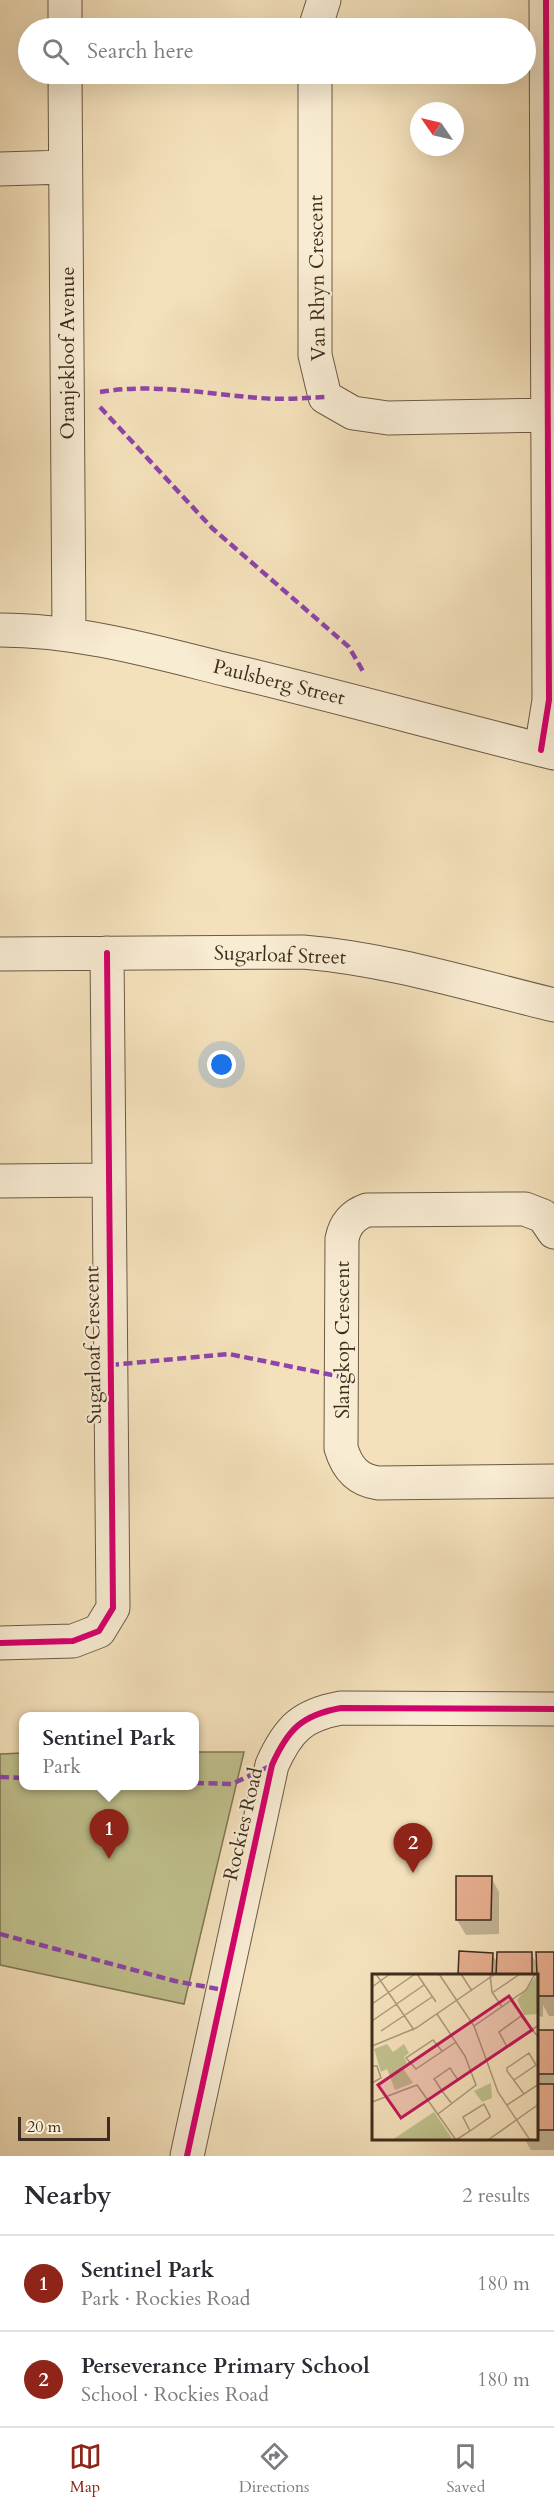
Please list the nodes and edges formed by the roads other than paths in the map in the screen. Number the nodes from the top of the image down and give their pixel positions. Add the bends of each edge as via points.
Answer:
1 (65, 0) edge
2 (324, 0) edge
3 (546, 0) edge
4 (65, 18) edge
5 (318, 18) edge
6 (65, 84) edge
7 (315, 84) edge
8 (65, 167) junction
9 (0, 169) edge
10 (549, 415) junction
11 (0, 630) edge
12 (69, 633) junction
13 (547, 752) edge
14 (106, 953) junction
15 (0, 954) edge
16 (554, 1005) edge
17 (108, 1180) junction
18 (0, 1181) edge
19 (554, 1232) edge
20 (554, 1480) edge
21 (0, 1643) edge
22 (554, 1709) edge
23 (187, 2156) edge

1 - 4 street
2 - 5 street
3 - 10 street
6 - 8 street, Oranjekloof Avenue
7 - 10 street, Van Rhyn Crescent via 315,355 325,397 353,413 388,418
8 - 9 street
8 - 12 street, Oranjekloof Avenue
10 - 13 street
11 - 12 street, Paulsberg Street
12 - 13 street, Paulsberg Street via 364,703
14 - 15 street, Sugarloaf Street
14 - 16 street, Sugarloaf Street via 339,955
14 - 17 street, Sugarloaf Crescent
17 - 18 street
17 - 21 street, Sugarloaf Crescent via 113,1608 99,1631 73,1641
19 - 20 street, Slangkop Crescent via 543,1216 525,1209 367,1210 352,1218 342,1239 341,1448 351,1471 368,1482
22 - 23 street, Rockies Road via 341,1708 319,1712 299,1723 283,1740 272,1765

